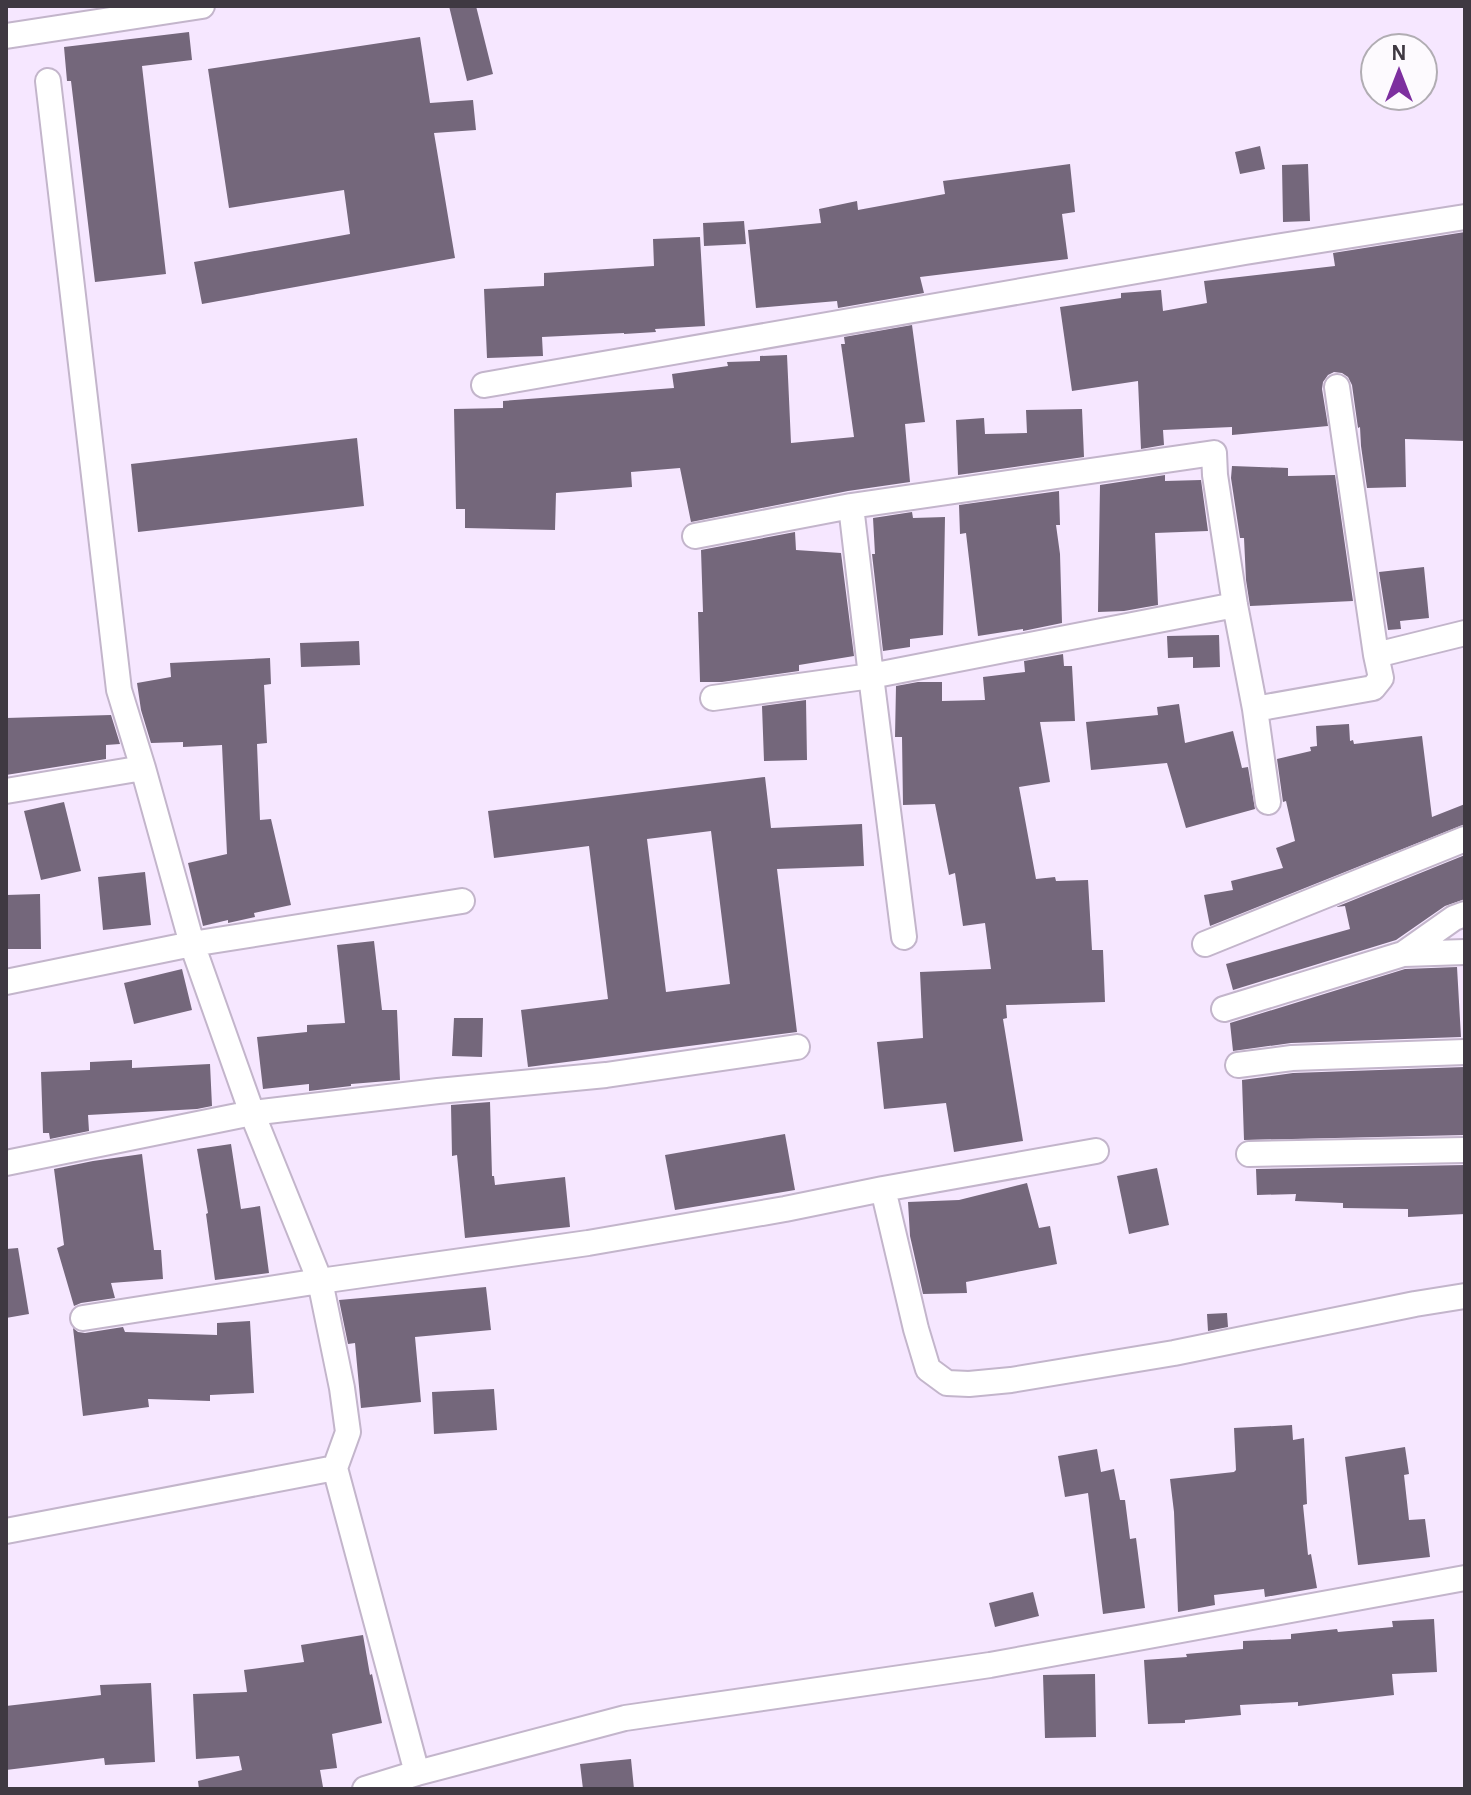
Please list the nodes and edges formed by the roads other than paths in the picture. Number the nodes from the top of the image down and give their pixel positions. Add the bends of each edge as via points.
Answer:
1 (202, 6) edge
2 (6, 36) edge
3 (48, 81) dead end
4 (1465, 217) edge
5 (484, 385) dead end
6 (1337, 387) dead end
7 (851, 506) junction
8 (695, 536) dead end
9 (1235, 605) junction
10 (1465, 633) edge
11 (1376, 655) junction
12 (871, 676) junction
13 (713, 698) dead end
14 (1255, 709) junction
15 (143, 768) junction
16 (6, 791) edge
17 (1268, 802) dead end
18 (1465, 839) edge
19 (462, 901) dead end
20 (1465, 914) edge
21 (904, 937) dead end
22 (192, 944) junction
23 (1205, 944) dead end
24 (1465, 952) edge
25 (1403, 954) junction
26 (6, 982) edge
27 (1224, 1009) dead end
28 (797, 1047) dead end
29 (1465, 1052) edge
30 (1238, 1065) dead end
31 (252, 1113) junction
32 (1465, 1150) edge
33 (1096, 1151) dead end
34 (1249, 1154) dead end
35 (6, 1163) edge
36 (883, 1189) junction
37 (320, 1281) junction
38 (1465, 1296) edge
39 (83, 1318) dead end
40 (335, 1468) junction
41 (6, 1531) edge
42 (1465, 1578) edge
43 (417, 1773) junction
44 (365, 1789) edge

1 - 2 street
3 - 15 street via 119,690
4 - 5 street
6 - 11 street
7 - 8 street
7 - 9 street via 1214,453
7 - 12 street
9 - 12 street
9 - 14 street
10 - 11 street
11 - 14 street via 1381,678 1373,688
12 - 13 street
12 - 21 street
14 - 17 street
15 - 16 street
15 - 22 street
18 - 23 street
19 - 22 street
20 - 25 street
22 - 26 street
22 - 31 street
24 - 25 street
25 - 27 street
28 - 31 street via 606,1075
29 - 30 street
31 - 35 street
31 - 37 street
32 - 34 street
33 - 36 street
36 - 37 street via 588,1243
36 - 38 street via 928,1369 947,1383 1011,1380 1174,1353
37 - 39 street
37 - 40 street via 348,1432
40 - 41 street
40 - 43 street
42 - 43 street via 990,1665 625,1718
43 - 44 street

